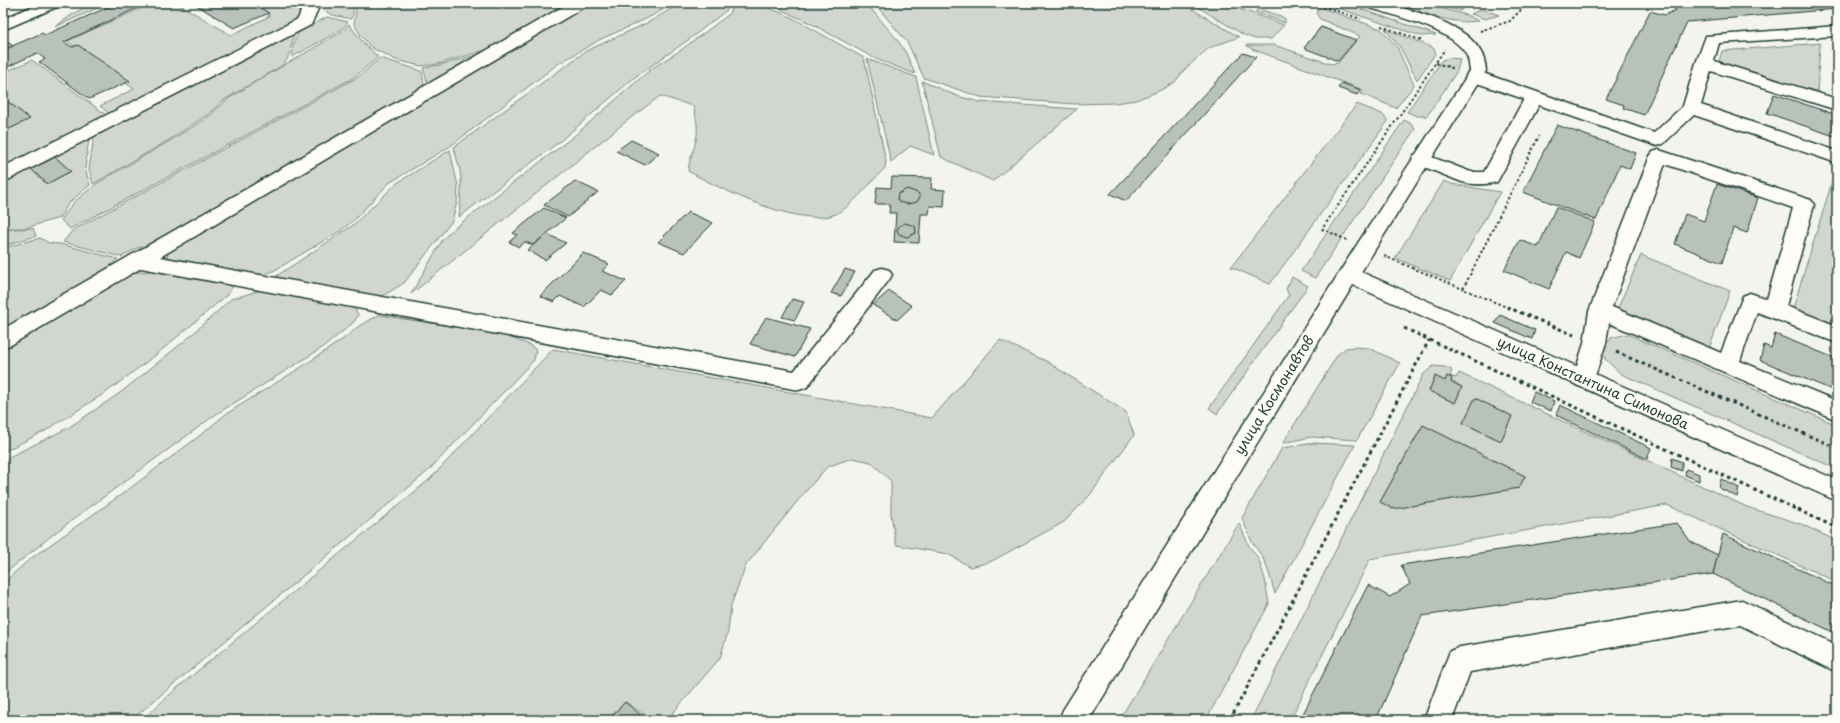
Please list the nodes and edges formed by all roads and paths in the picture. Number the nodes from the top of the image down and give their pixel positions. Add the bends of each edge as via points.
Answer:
1 (53, 3) edge
2 (299, 3) edge
3 (580, 3) edge
4 (1313, 3) edge
5 (1370, 3) edge
6 (1528, 3) edge
7 (1366, 21) dead end
8 (3, 24) edge
9 (1380, 26) dead end
10 (1837, 31) edge
11 (1459, 37) junction
12 (1424, 41) dead end
13 (1439, 46) dead end
14 (1704, 63) junction
15 (1476, 74) junction
16 (1534, 97) junction
17 (1554, 104) junction
18 (1837, 105) edge
19 (1691, 108) junction
20 (1658, 148) junction
21 (1837, 157) edge
22 (1421, 160) junction
23 (3, 175) edge
24 (1365, 248) junction
25 (137, 260) junction
26 (882, 275) dead end
27 (1349, 275) junction
28 (1463, 289) junction
29 (1774, 310) junction
30 (1600, 311) junction
31 (1404, 328) dead end
32 (1837, 336) edge
33 (3, 339) edge
34 (1429, 340) junction
35 (1595, 343) junction
36 (1728, 365) junction
37 (1584, 379) junction
38 (1837, 411) edge
39 (1837, 448) edge
40 (1837, 491) edge
41 (1837, 528) edge
42 (1837, 659) edge
43 (1073, 720) edge
44 (1230, 720) edge
45 (1438, 720) edge

1 - 8 main road
2 - 23 main road via 310,9 305,22
3 - 25 main road
4 - 7 path
5 - 11 main road via 1434,25
6 - 11 path via 1510,21
9 - 12 path
10 - 14 main road via 1712,39
11 - 15 main road via 1473,52 1477,61
13 - 24 path via 1446,48 1322,228
14 - 18 main road
14 - 19 main road
15 - 16 main road
15 - 22 main road, улица Космонавтов
16 - 17 main road
16 - 22 main road via 1490,178 1469,178
17 - 20 main road
17 - 28 path
19 - 20 main road
19 - 21 main road
20 - 29 main road via 1804,205
20 - 30 main road
22 - 24 main road, улица Космонавтов
24 - 27 main road, улица Космонавтов
24 - 28 path
25 - 26 main road via 799,381
25 - 33 main road
27 - 37 main road, улица Константина Симонова
27 - 43 main road, улица Космонавтов
28 - 35 path
29 - 32 main road
29 - 36 main road via 1750,301
30 - 35 main road
30 - 36 main road
31 - 34 path
34 - 41 path
34 - 44 path
35 - 37 main road
35 - 39 path
36 - 38 main road
37 - 40 main road, улица Константина Симонова
42 - 45 main road via 1742,612 1460,660

